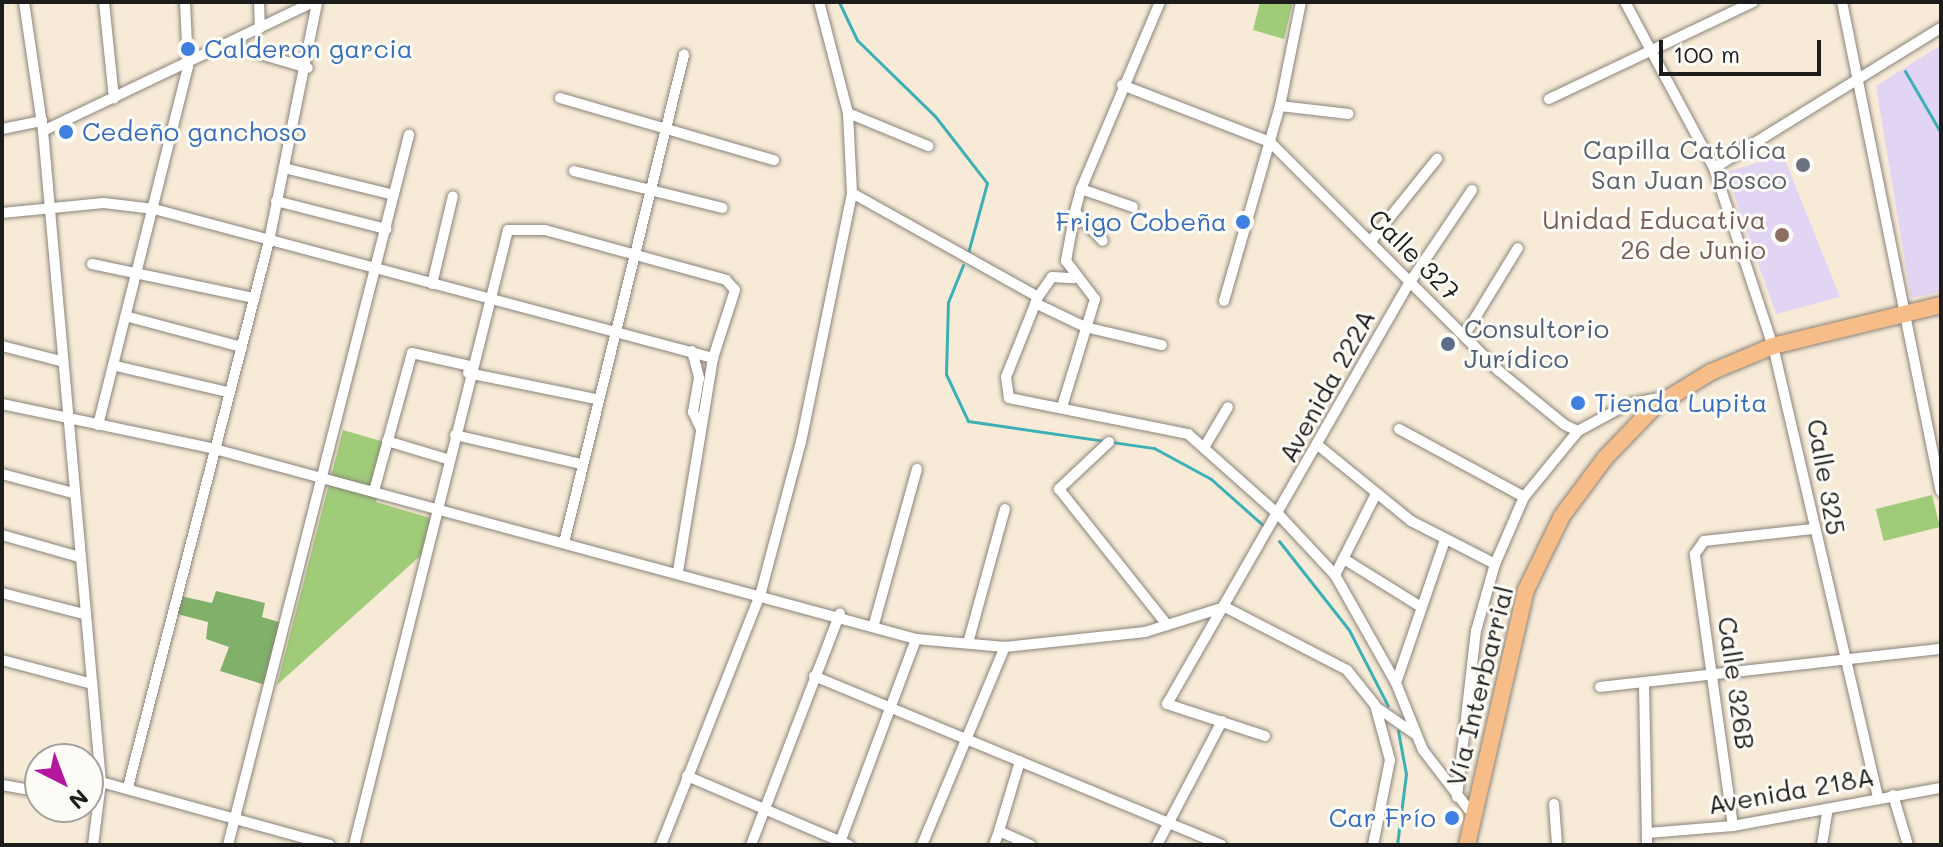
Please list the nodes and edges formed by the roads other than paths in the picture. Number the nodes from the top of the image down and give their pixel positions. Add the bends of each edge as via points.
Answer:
1 (24, 2) edge
2 (104, 2) edge
3 (185, 2) edge
4 (259, 2) edge
5 (315, 2) edge
6 (819, 2) edge
7 (1160, 2) edge
8 (1301, 2) edge
9 (1625, 2) edge
10 (1753, 2) edge
11 (1842, 2) edge
12 (260, 28) junction
13 (1941, 28) edge
14 (229, 45) junction
15 (1646, 52) junction
16 (684, 55) dead end
17 (188, 66) junction
18 (308, 68) junction
19 (1859, 78) junction
20 (1122, 85) junction
21 (114, 98) junction
22 (560, 98) dead end
23 (1549, 99) dead end
24 (1280, 106) junction
25 (848, 113) junction
26 (1349, 114) dead end
27 (665, 125) junction
28 (42, 126) junction
29 (2, 129) edge
30 (409, 135) dead end
31 (1270, 142) junction
32 (928, 146) dead end
33 (1437, 159) dead end
34 (774, 160) dead end
35 (284, 168) junction
36 (1714, 168) junction
37 (574, 171) dead end
38 (1081, 189) junction
39 (648, 190) junction
40 (1472, 190) dead end
41 (852, 193) junction
42 (394, 195) junction
43 (453, 196) dead end
44 (276, 201) junction
45 (1133, 207) dead end
46 (722, 208) dead end
47 (154, 209) junction
48 (49, 211) junction
49 (1075, 212) junction
50 (2, 213) edge
51 (386, 229) junction
52 (269, 241) junction
53 (1103, 241) dead end
54 (1370, 242) junction
55 (1518, 248) dead end
56 (631, 258) junction
57 (92, 264) dead end
58 (376, 269) junction
59 (140, 271) junction
60 (1074, 278) junction
61 (1410, 282) junction
62 (432, 284) junction
63 (487, 297) junction
64 (254, 298) junction
65 (1037, 300) junction
66 (1224, 301) dead end
67 (1941, 305) edge
68 (1907, 311) junction
69 (129, 317) junction
70 (613, 326) junction
71 (1085, 327) junction
72 (1464, 336) junction
73 (1162, 345) dead end
74 (2, 346) edge
75 (1773, 346) junction
76 (242, 347) junction
77 (692, 351) junction
78 (713, 358) junction
79 (61, 361) junction
80 (116, 366) junction
81 (469, 370) junction
82 (228, 392) junction
83 (1669, 396) junction
84 (596, 399) junction
85 (2, 404) edge
86 (1062, 407) junction
87 (1228, 407) dead end
88 (68, 421) junction
89 (98, 425) junction
90 (701, 429) junction
91 (1399, 429) dead end
92 (1578, 431) junction
93 (455, 435) junction
94 (387, 441) junction
95 (1109, 442) dead end
96 (1205, 446) junction
97 (1319, 446) junction
98 (211, 448) junction
99 (450, 460) junction
100 (582, 464) junction
101 (917, 469) dead end
102 (2, 474) edge
103 (318, 477) junction
104 (374, 491) junction
105 (1941, 491) edge
106 (73, 493) junction
107 (1376, 494) junction
108 (1524, 497) junction
109 (439, 508) junction
110 (1005, 509) dead end
111 (1280, 516) junction
112 (1812, 529) junction
113 (2, 535) edge
114 (1445, 540) junction
115 (564, 543) junction
116 (79, 557) junction
117 (1344, 559) junction
118 (1495, 564) junction
119 (678, 572) junction
120 (1335, 575) junction
121 (761, 592) junction
122 (2, 593) edge
123 (1418, 605) junction
124 (1225, 607) junction
125 (840, 613) junction
126 (84, 614) junction
127 (874, 624) junction
128 (1167, 625) junction
129 (916, 639) junction
130 (968, 643) junction
131 (1005, 647) junction
132 (1941, 649) edge
133 (1844, 659) junction
134 (2, 660) edge
135 (814, 676) junction
136 (1714, 678) junction
137 (1396, 683) junction
138 (92, 684) junction
139 (1644, 685) junction
140 (1600, 687) dead end
141 (1375, 705) junction
142 (894, 709) junction
143 (1222, 721) junction
144 (1416, 735) junction
145 (1265, 736) dead end
146 (964, 738) junction
147 (97, 743) edge
148 (1020, 761) junction
149 (687, 776) junction
150 (104, 783) edge
151 (128, 787) junction
152 (2, 788) edge
153 (1941, 788) edge
154 (24, 790) edge
155 (1893, 795) junction
156 (1457, 797) junction
157 (1878, 799) junction
158 (1554, 804) dead end
159 (765, 809) junction
160 (1828, 809) junction
161 (1473, 815) junction
162 (239, 817) junction
163 (1170, 822) junction
164 (97, 823) edge
165 (1733, 826) junction
166 (999, 831) junction
167 (1648, 833) junction
168 (306, 842) edge
169 (843, 844) edge
170 (93, 845) edge
171 (228, 845) edge
172 (329, 845) edge
173 (354, 845) edge
174 (661, 845) edge
175 (751, 845) edge
176 (922, 845) edge
177 (994, 845) edge
178 (1031, 845) edge
179 (1157, 845) edge
180 (1221, 845) edge
181 (1373, 845) edge
182 (1467, 845) edge
183 (1557, 845) edge
184 (1647, 845) edge
185 (1822, 845) edge
186 (1908, 845) edge

1 - 28 street
2 - 21 street
3 - 17 street
4 - 12 street
5 - 12 street
5 - 18 street
6 - 25 street
7 - 20 street
8 - 24 street
9 - 15 street, Calle 325
10 - 15 street
11 - 19 street
12 - 14 street
13 - 19 street
14 - 17 street
14 - 18 street
15 - 23 street
15 - 36 street, Calle 325
16 - 27 street
17 - 21 street
17 - 47 street
18 - 35 street
19 - 36 street
19 - 68 street
20 - 31 street, Calle 327
20 - 38 street
21 - 28 street
22 - 27 street
24 - 26 street
24 - 31 street
25 - 32 street
25 - 41 street
27 - 34 street
27 - 39 street
28 - 29 street
28 - 48 street
30 - 42 street
31 - 54 street, Calle 327
31 - 66 street
33 - 54 street
35 - 42 street
35 - 44 street
36 - 75 street, Calle 325
37 - 39 street
38 - 45 street
38 - 49 street
39 - 46 street
39 - 56 street
40 - 61 street, Avenida 222A
41 - 65 street
41 - 121 street via 801,442
42 - 51 street
43 - 62 street
44 - 51 street
44 - 52 street
47 - 48 street via 104,203
47 - 52 street
47 - 59 street
48 - 50 street
48 - 79 street
49 - 53 street
49 - 60 street via 1066,249
51 - 58 street
52 - 58 street
52 - 64 street
54 - 61 street, Calle 327
55 - 72 street
56 - 63 street via 520,225 499,244
56 - 70 street
56 - 78 street via 731,284
57 - 59 street
58 - 62 street
58 - 103 street
59 - 64 street
59 - 69 street
60 - 65 street via 1052,277
60 - 71 street via 1095,299
61 - 72 street, Calle 327
61 - 97 street, Avenida 222A
62 - 63 street
63 - 70 street
63 - 81 street
64 - 76 street
65 - 71 street
65 - 86 street via 1004,387 1017,403
67 - 68 main road, Vía Interbarrial
68 - 75 main road, Vía Interbarrial
68 - 105 street
69 - 76 street
69 - 80 street
70 - 77 street
70 - 84 street
71 - 73 street
71 - 86 street
72 - 92 street, Calle 327
74 - 79 street
75 - 83 main road, Vía Interbarrial
75 - 112 street, Calle 325 via 1803,458
76 - 82 street
77 - 78 street
77 - 90 street via 699,378 693,412
78 - 90 street
79 - 88 street
80 - 82 street
80 - 89 street
81 - 84 street
81 - 93 street
81 - 94 street via 412,353
82 - 98 street
83 - 92 street via 1628,404
83 - 161 main road, Vía Interbarrial via 1593,472 1540,556 1515,627
84 - 100 street
85 - 88 street
86 - 96 street via 1169,425
87 - 96 street
88 - 89 street
88 - 106 street
89 - 98 street
90 - 119 street
91 - 108 street
92 - 108 street
93 - 99 street
93 - 100 street
94 - 99 street
94 - 104 street
95 - 128 street via 1059,489
96 - 111 street
97 - 107 street
97 - 111 street, Avenida 222A
98 - 103 street
98 - 151 street
99 - 109 street
100 - 115 street
101 - 127 street
102 - 106 street
103 - 104 street
103 - 162 street
104 - 109 street
106 - 116 street
107 - 114 street
107 - 117 street
108 - 118 street
109 - 115 street
109 - 173 street
110 - 130 street
111 - 120 street
111 - 124 street, Avenida 222A
112 - 133 street, Calle 325
112 - 136 street, Calle 326B via 1698,547
113 - 116 street
114 - 118 street
114 - 123 street
115 - 119 street
116 - 126 street
117 - 120 street
117 - 123 street
118 - 156 street via 1476,631
119 - 121 street
120 - 137 street
121 - 125 street
121 - 149 street
122 - 126 street
123 - 137 street
124 - 128 street
124 - 141 street via 1347,670
124 - 143 street, Avenida 222A via 1167,704
125 - 127 street
125 - 135 street
126 - 138 street
127 - 129 street
128 - 131 street
129 - 130 street
129 - 142 street
130 - 131 street
131 - 146 street
132 - 133 street
133 - 136 street
133 - 157 street, Calle 325
134 - 138 street
135 - 142 street
135 - 159 street
136 - 139 street
136 - 165 street, Calle 326B
137 - 144 street
138 - 147 street
139 - 140 street
139 - 167 street
141 - 144 street
141 - 181 street via 1390,760
142 - 146 street
142 - 169 street
143 - 145 street
143 - 163 street
144 - 156 street
146 - 148 street
146 - 176 street
148 - 163 street
148 - 166 street
149 - 159 street
149 - 174 street
150 - 151 street
151 - 162 street
152 - 154 street
153 - 155 street, Avenida 218A
155 - 157 street, Avenida 218A
155 - 186 street
156 - 161 street
157 - 160 street, Avenida 218A
158 - 183 street
159 - 169 street
159 - 175 street
160 - 165 street, Avenida 218A
160 - 185 street
161 - 182 main road, Vía Interbarrial
162 - 168 street
162 - 171 street
163 - 179 street
163 - 180 street
164 - 170 street
165 - 167 street, Avenida 218A
166 - 177 street
166 - 178 street
167 - 184 street
168 - 172 street

